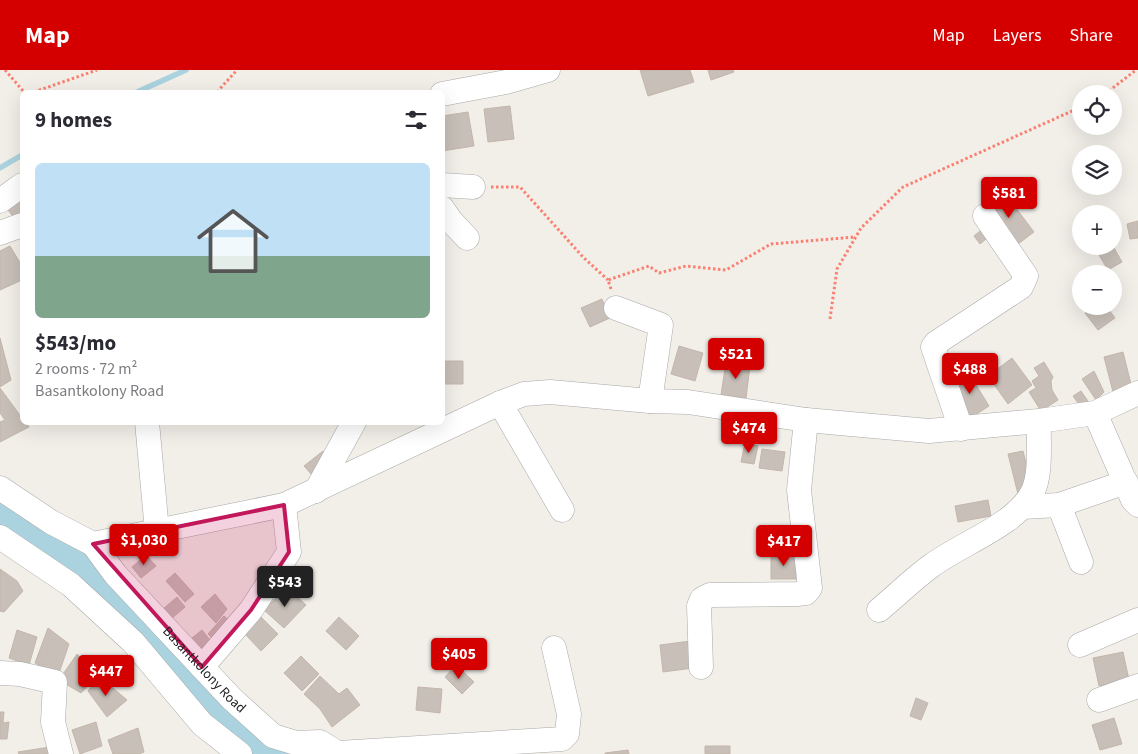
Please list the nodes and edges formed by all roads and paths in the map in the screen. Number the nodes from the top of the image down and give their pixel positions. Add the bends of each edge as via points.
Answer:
1 (5, 70) edge
2 (97, 70) edge
3 (237, 70) edge
4 (548, 70) edge
5 (1136, 70) edge
6 (1117, 85) edge
7 (22, 90) edge
8 (40, 90) edge
9 (219, 90) edge
10 (445, 93) edge
11 (1072, 111) edge
12 (20, 186) edge
13 (445, 186) edge
14 (473, 187) joint
15 (0, 201) edge
16 (445, 212) edge
17 (985, 216) dead end
18 (20, 226) edge
19 (0, 234) edge
20 (855, 237) junction
21 (467, 238) dead end
22 (608, 280) junction
23 (616, 308) joint
24 (830, 319) dead end
25 (1138, 393) edge
26 (650, 401) junction
27 (500, 403) junction
28 (1094, 413) junction
29 (806, 420) junction
30 (1039, 421) junction
31 (147, 425) edge
32 (352, 425) edge
33 (961, 429) junction
34 (1126, 482) junction
35 (0, 488) edge
36 (316, 491) junction
37 (284, 505) junction
38 (1059, 505) junction
39 (1138, 505) edge
40 (1022, 507) junction
41 (562, 510) dead end
42 (157, 531) junction
43 (0, 537) edge
44 (93, 544) junction
45 (1081, 562) dead end
46 (879, 610) dead end
47 (1138, 620) edge
48 (1080, 645) dead end
49 (554, 648) dead end
50 (202, 667) junction
51 (701, 667) dead end
52 (0, 672) edge
53 (1138, 686) edge
54 (1098, 700) dead end
55 (303, 748) edge
56 (61, 754) edge
57 (240, 754) edge
58 (339, 754) edge

1 - 7 path
2 - 8 path
3 - 9 path
4 - 10 street
5 - 6 path
11 - 20 path via 903,187 860,228
12 - 15 street
13 - 14 street
14 - 22 path via 520,187 583,258
16 - 21 street
17 - 33 street via 1026,276 1021,287 934,347
18 - 19 street
20 - 22 path via 771,244 726,270 686,266 659,273 649,266
20 - 24 path via 837,269
22 - 23 path
23 - 26 street via 661,325
25 - 28 street
26 - 27 street via 550,392 524,394
26 - 29 street via 688,402
27 - 36 street
27 - 41 street
28 - 30 street
28 - 34 street
29 - 33 street via 929,431
29 - 51 street via 799,490 810,588 806,593 797,594 710,595 702,599 699,606
30 - 33 street
30 - 40 street via 1038,471 1033,492
31 - 42 street
32 - 36 street
34 - 38 street
34 - 39 street
35 - 44 street via 51,522
36 - 37 street
37 - 42 street
37 - 50 street via 289,552 251,610
38 - 40 street
38 - 45 street
40 - 46 street via 932,565
42 - 44 street
43 - 57 street via 71,585 132,642 202,724
44 - 50 street, Basantkolony Road via 115,574
47 - 48 street
49 - 58 street via 569,714 567,734 562,739
50 - 55 street, Basantkolony Road via 232,700 273,736
52 - 56 street via 55,682 53,722
53 - 54 street
55 - 58 street, Basantkolony Road via 320,742

